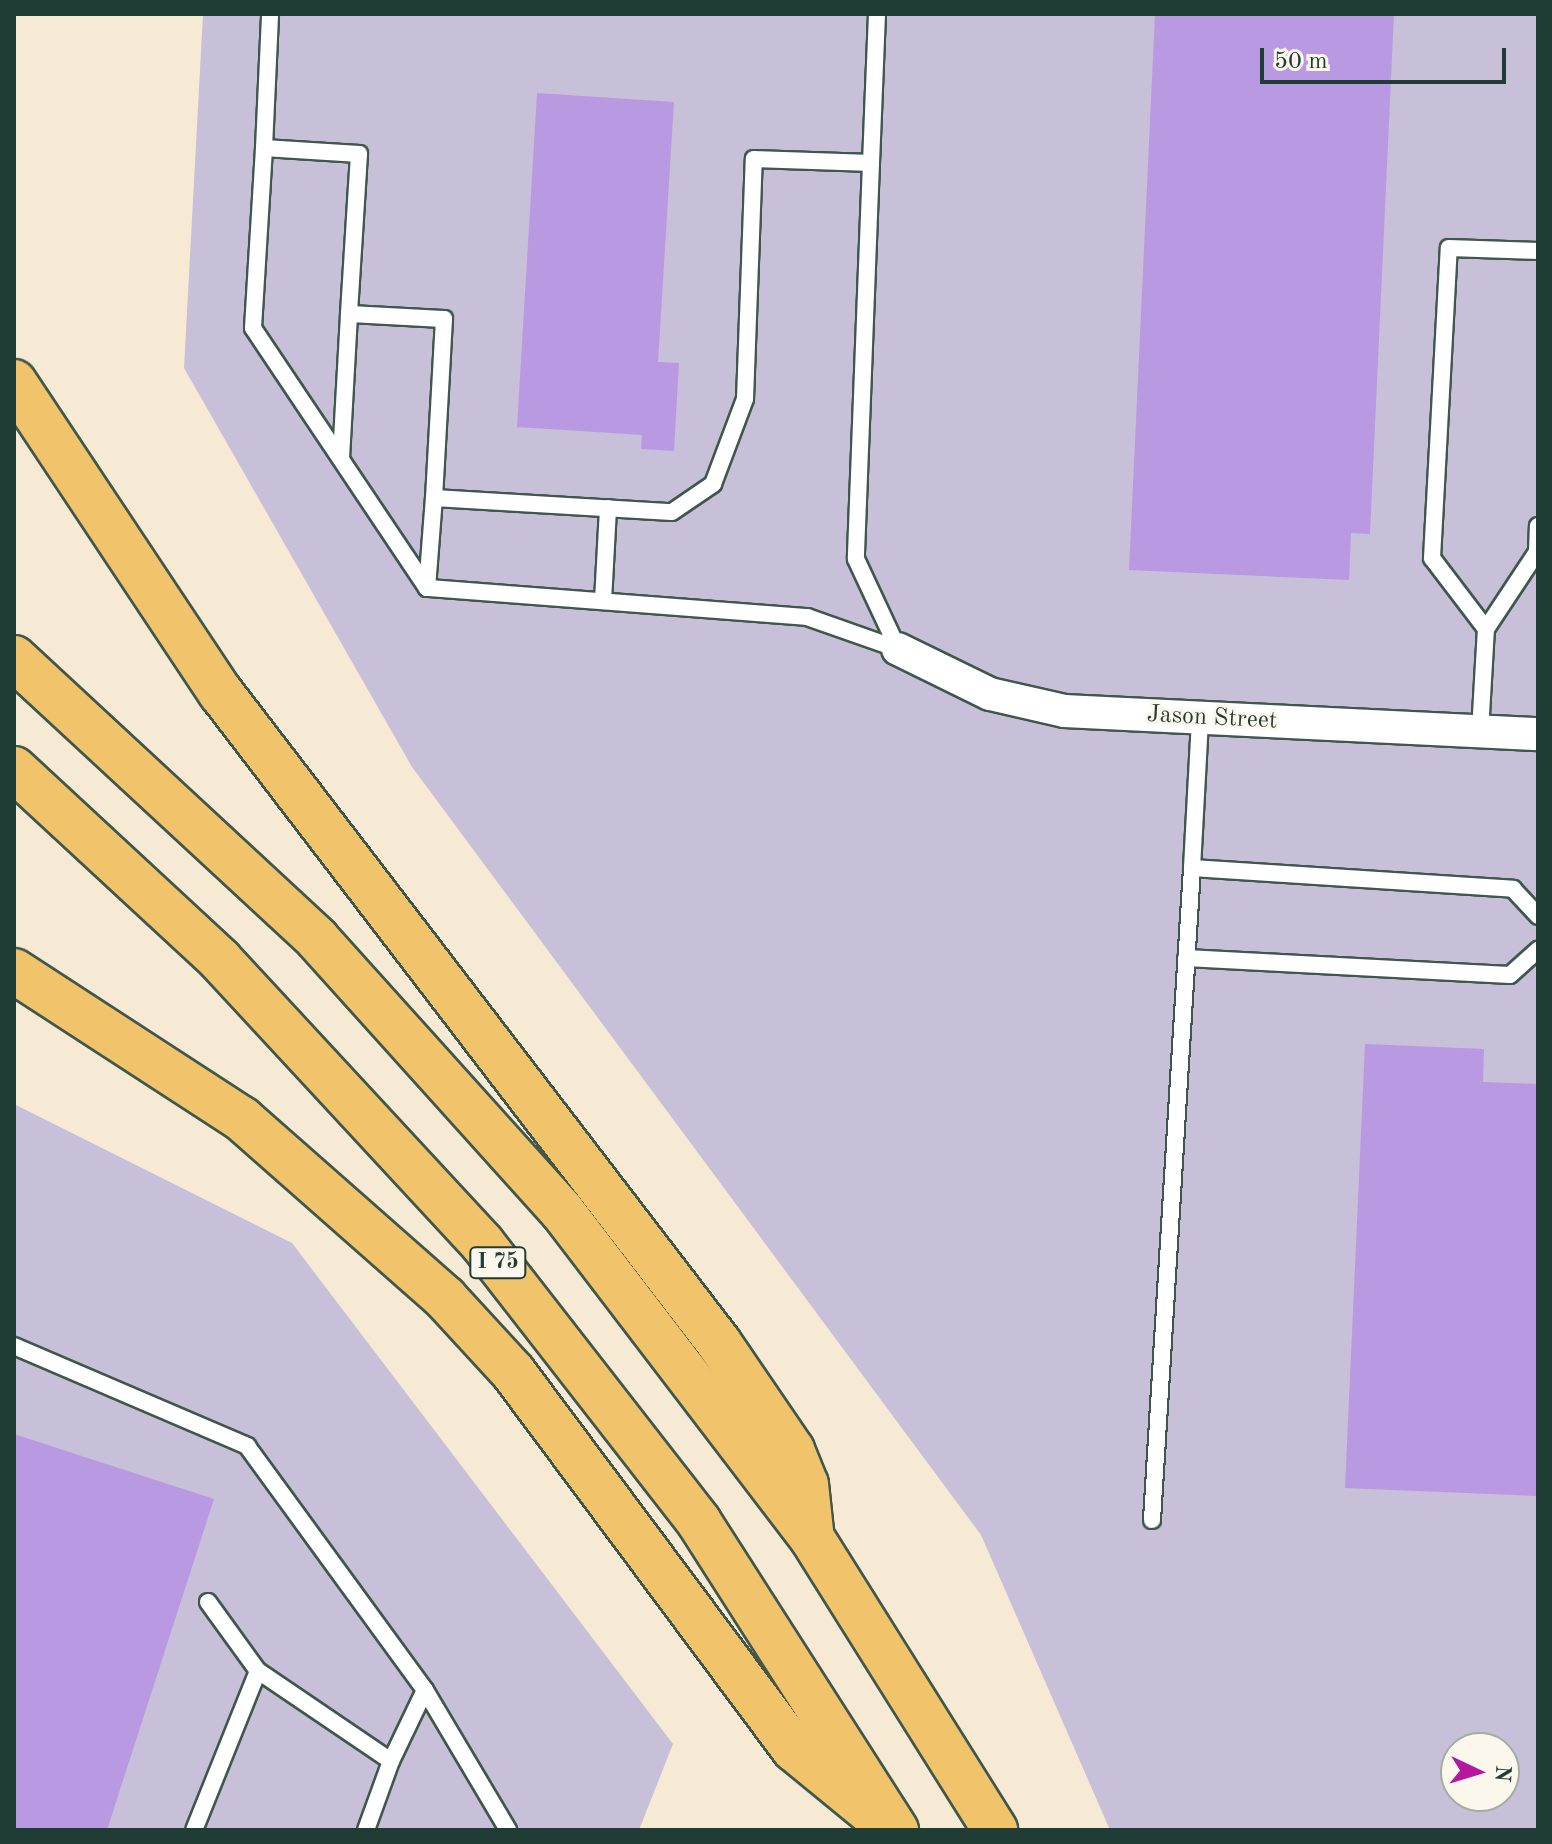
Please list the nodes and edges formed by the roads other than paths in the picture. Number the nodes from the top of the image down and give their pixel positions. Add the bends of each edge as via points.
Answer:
1 (270, 14) edge
2 (877, 14) edge
3 (264, 148) junction
4 (871, 163) junction
5 (1538, 251) edge
6 (349, 314) junction
7 (14, 382) edge
8 (341, 458) junction
9 (434, 498) junction
10 (608, 508) junction
11 (1538, 526) edge
12 (427, 588) junction
13 (603, 601) junction
14 (1486, 629) junction
15 (898, 649) junction
16 (14, 658) edge
17 (1200, 718) junction
18 (1480, 732) junction
19 (1538, 734) edge
20 (14, 769) edge
21 (1192, 868) junction
22 (1538, 916) edge
23 (1538, 950) edge
24 (1186, 958) junction
25 (14, 971) edge
26 (14, 1346) edge
27 (1152, 1520) dead end
28 (812, 1538) junction
29 (208, 1602) dead end
30 (258, 1671) junction
31 (425, 1690) junction
32 (391, 1761) junction
33 (194, 1830) edge
34 (366, 1830) edge
35 (508, 1830) edge
36 (894, 1830) edge
37 (995, 1830) edge

1 - 3 lane
2 - 4 lane
3 - 6 lane via 359,154
3 - 8 lane via 253,328
4 - 10 lane via 754,159 745,399 713,484 672,512
4 - 15 lane via 856,559
5 - 14 lane via 1449,248 1432,558
6 - 8 lane
6 - 9 lane via 444,319
7 - 28 highway via 221,693 719,1343 792,1450 806,1484
8 - 12 lane
9 - 10 lane
9 - 12 lane
10 - 13 lane
11 - 14 lane via 1537,552
12 - 13 lane
13 - 15 lane via 807,617
14 - 18 lane
15 - 17 street, Jason Street via 990,694 1065,711
16 - 28 highway via 255,878 457,1091 612,1273
17 - 18 street, Jason Street
17 - 21 lane
18 - 19 street, Jason Street
20 - 36 highway, I 75 via 241,982 482,1243 699,1522
21 - 22 lane via 1513,889
21 - 24 lane
23 - 24 lane via 1510,975
24 - 27 lane
25 - 36 highway via 242,1119 414,1268 513,1372 794,1749
26 - 31 lane via 247,1446
28 - 37 highway
29 - 30 lane
30 - 32 lane
30 - 33 lane
31 - 32 lane
31 - 35 lane
32 - 34 lane

